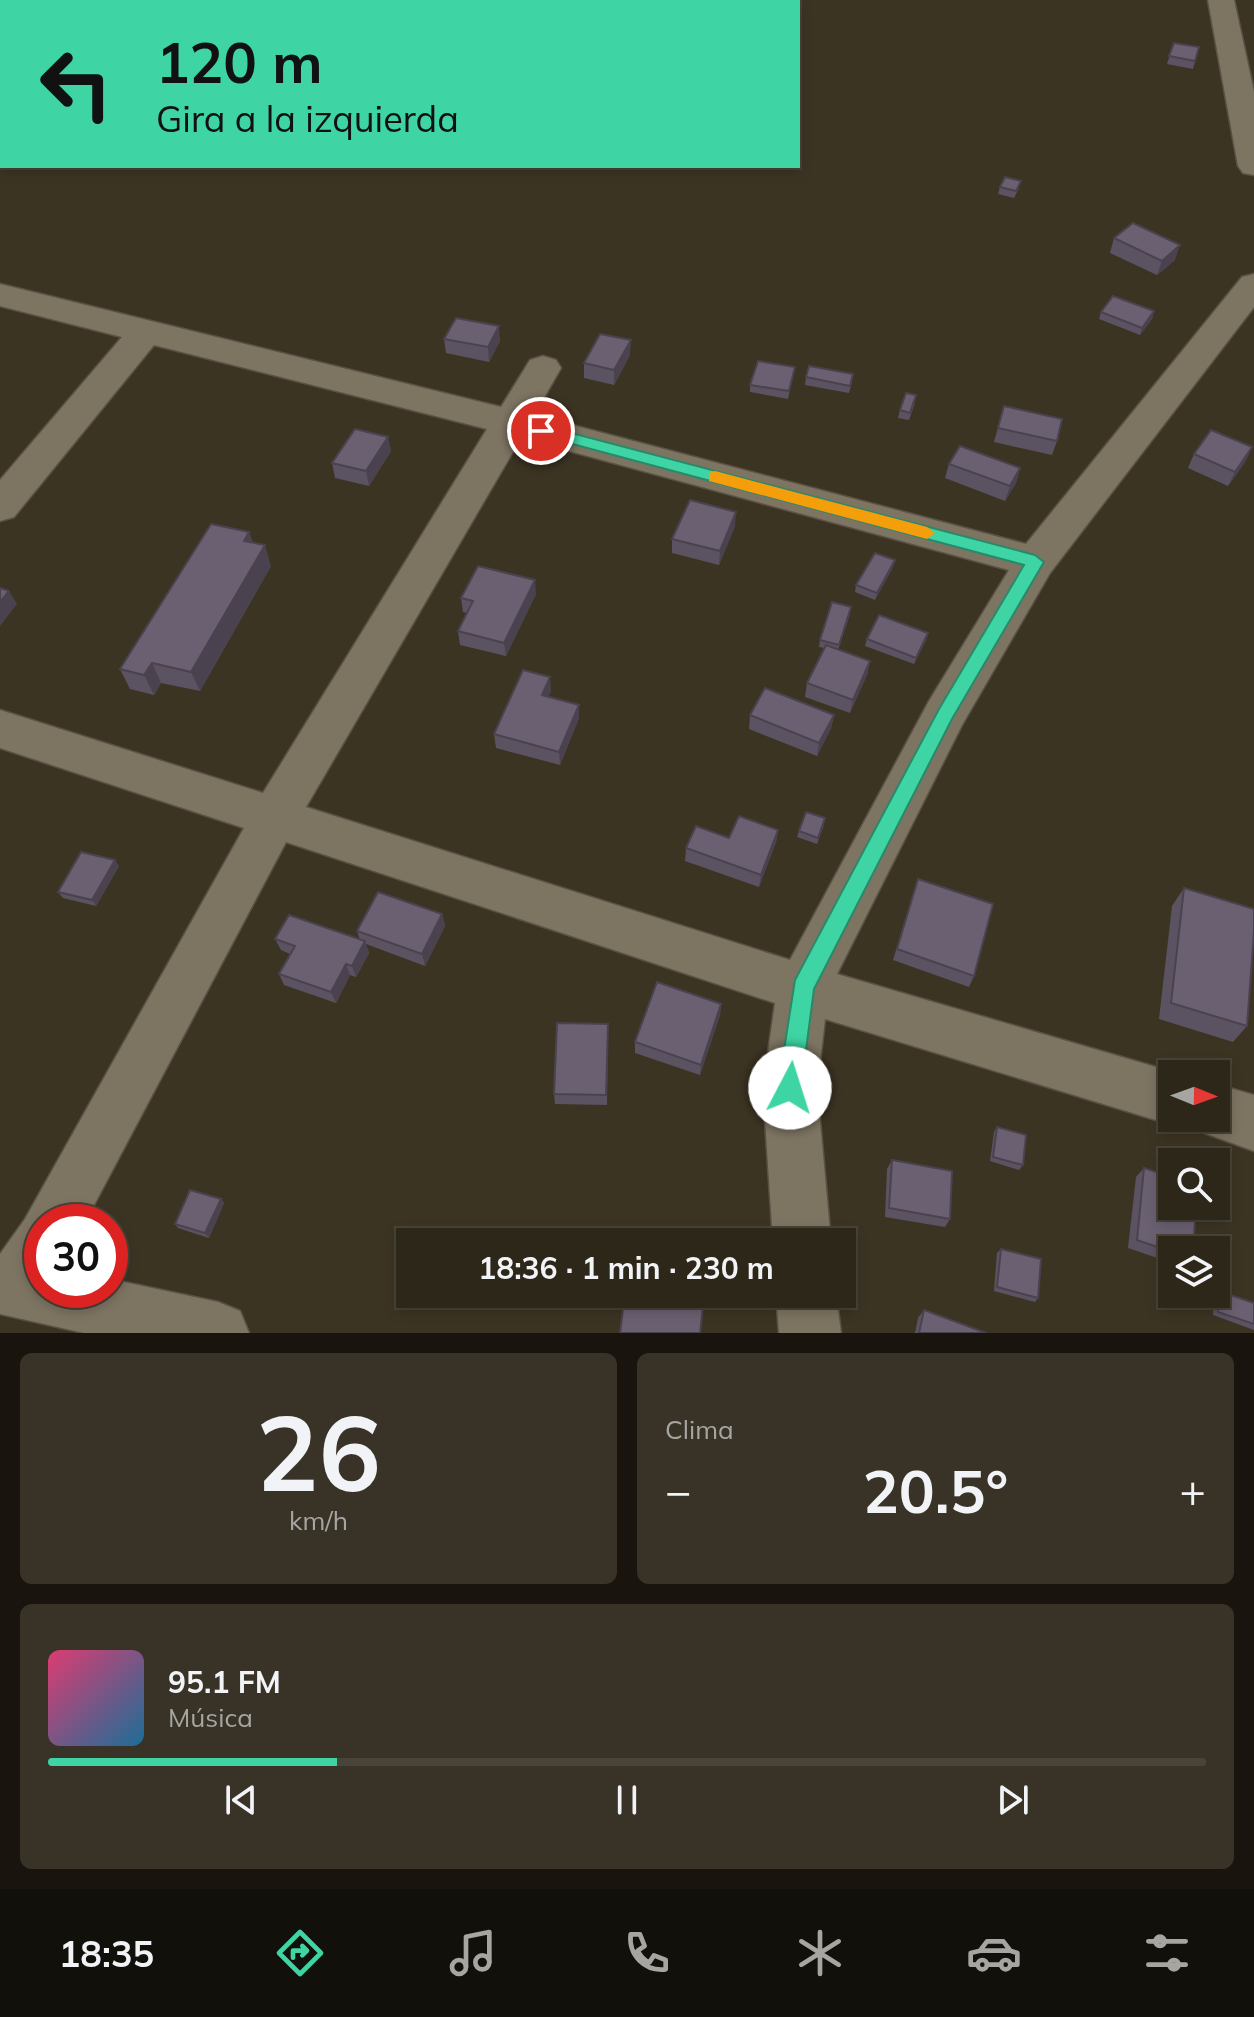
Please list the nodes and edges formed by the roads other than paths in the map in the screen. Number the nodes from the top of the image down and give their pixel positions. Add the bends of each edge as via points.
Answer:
1 (1221, 0) edge
2 (1254, 166) edge
3 (1254, 284) edge
4 (0, 295) edge
5 (145, 332) junction
6 (543, 368) dead end
7 (510, 422) junction
8 (0, 507) edge
9 (1035, 562) junction
10 (0, 729) edge
11 (276, 815) junction
12 (803, 988) junction
13 (1158, 1094) edge
14 (1230, 1115) edge
15 (1254, 1123) edge
16 (63, 1204) edge
17 (801, 1228) edge
18 (19, 1271) edge
19 (807, 1308) edge
20 (218, 1333) edge
21 (810, 1333) edge

1 - 2 street
3 - 9 street
4 - 5 street
5 - 7 street
5 - 8 street
6 - 7 street
7 - 9 street
7 - 11 street
9 - 12 street via 945,714
10 - 11 street
11 - 12 street
11 - 16 street
12 - 13 street
12 - 17 street via 790,1088
14 - 15 street
18 - 20 street
19 - 21 street

